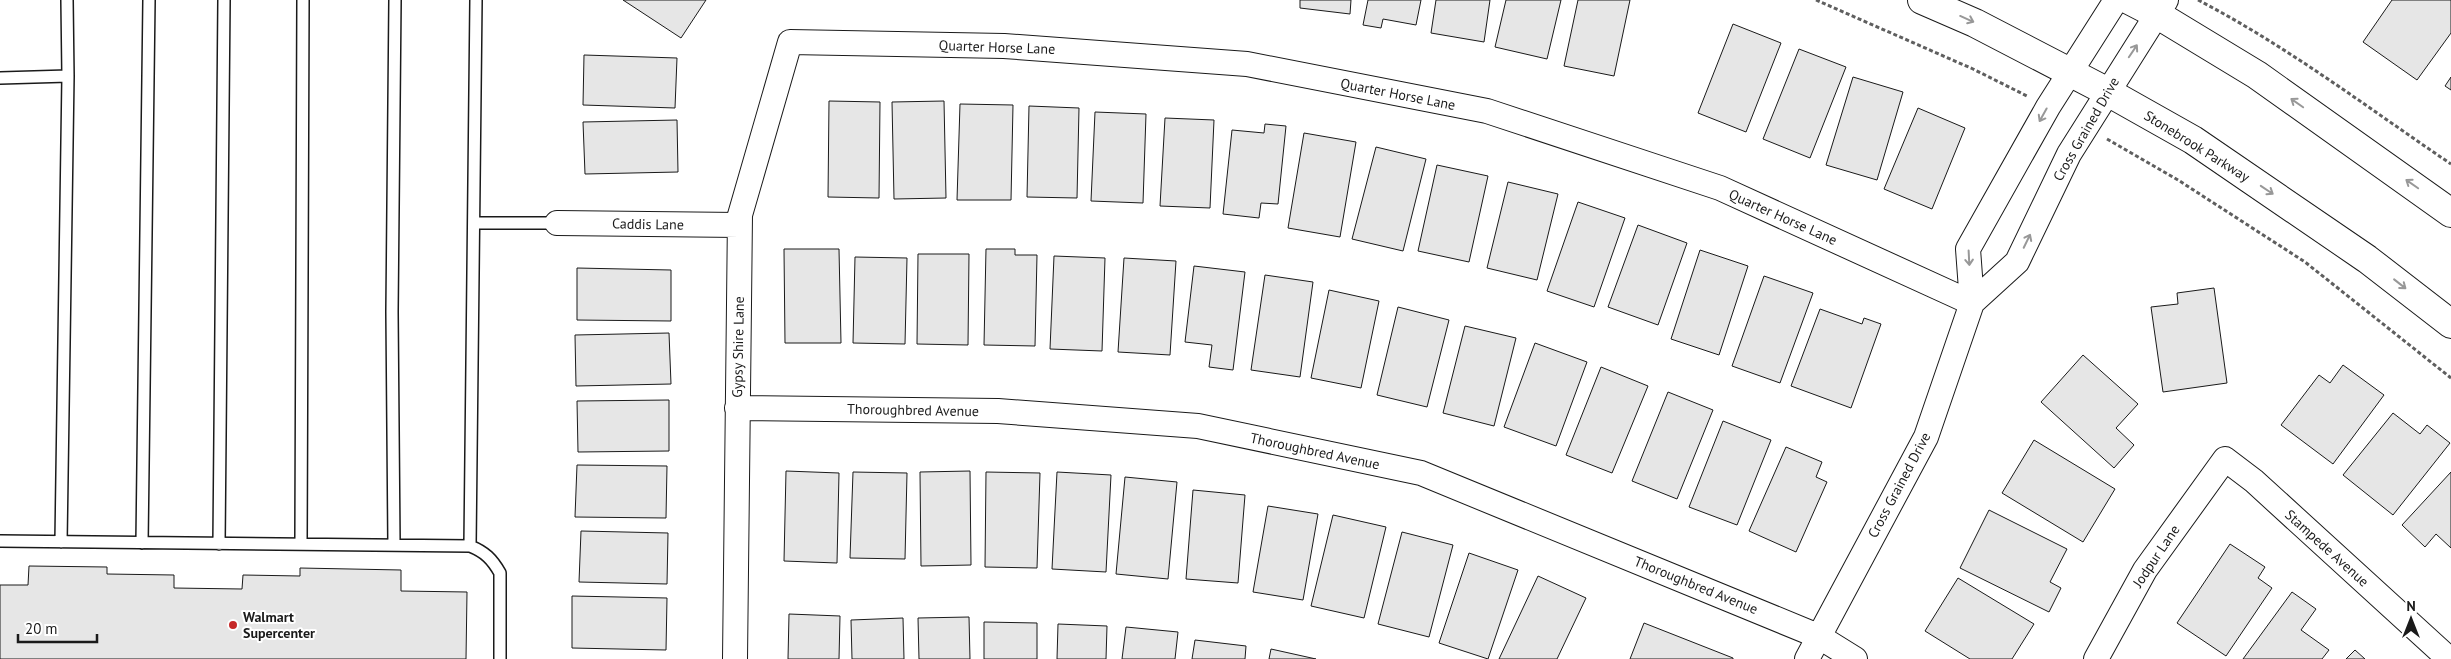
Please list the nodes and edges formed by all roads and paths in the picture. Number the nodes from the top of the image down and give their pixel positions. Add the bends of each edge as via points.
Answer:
1 (67, 0) edge
2 (149, 0) edge
3 (224, 0) edge
4 (303, 0) edge
5 (395, 0) edge
6 (476, 0) edge
7 (1816, 0) edge
8 (1922, 0) edge
9 (2116, 0) edge
10 (2129, 0) edge
11 (2198, 0) edge
12 (2162, 7) edge
13 (790, 42) joint
14 (2068, 73) junction
15 (68, 76) junction
16 (0, 78) edge
17 (2106, 91) junction
18 (2048, 107) junction
19 (2085, 127) junction
20 (2451, 164) edge
21 (2451, 213) edge
22 (474, 223) junction
23 (557, 223) joint
24 (739, 225) junction
25 (1972, 303) junction
26 (2451, 324) edge
27 (2451, 378) edge
28 (737, 408) junction
29 (2225, 459) joint
30 (0, 541) edge
31 (61, 542) junction
32 (142, 543) junction
33 (219, 544) junction
34 (302, 544) junction
35 (394, 545) junction
36 (470, 546) junction
37 (1818, 636) junction
38 (500, 659) edge
39 (735, 659) edge
40 (1807, 659) edge
41 (1855, 659) edge
42 (2096, 659) edge
43 (2449, 659) edge

1 - 15 lane
2 - 32 lane
3 - 33 lane
4 - 34 lane
5 - 35 lane
6 - 22 lane
7 - 18 path via 1973,69
8 -> 14 main road, Stonebrook Parkway via 1975,23
9 - 14 street, Cross Grained Drive
10 - 12 main road
11 - 20 path via 2231,17
17 -> 12 street, Cross Grained Drive
21 -> 12 main road
13 - 24 street, Gypsy Shire Lane
13 - 25 street, Quarter Horse Lane via 1004,46 1247,64 1487,112 1720,188
14 - 17 main road, Stonebrook Parkway
14 - 18 street, Cross Grained Drive
15 - 16 lane
15 - 31 lane
17 - 19 street, Cross Grained Drive
17 -> 26 main road, Stonebrook Parkway via 2201,145 2367,259
18 -> 25 street, Cross Grained Drive via 1968,249
25 -> 19 street, Cross Grained Drive via 2017,262
19 - 27 path via 2178,180 2305,262
22 - 23 lane
22 - 36 lane
23 - 24 street, Caddis Lane
24 - 28 street, Gypsy Shire Lane
25 - 37 street, Cross Grained Drive via 1926,437
28 - 37 street, Thoroughbred Avenue via 998,411 1198,426 1422,473
28 - 39 street, Gypsy Shire Lane
29 - 42 street, Jodpur Lane via 2144,570
29 - 43 street, Stampede Avenue via 2254,481
30 - 31 lane
31 - 32 lane
32 - 33 lane
33 - 34 lane
34 - 35 lane
35 - 36 lane
36 - 38 lane via 484,552 500,573
37 - 40 street, Cross Grained Drive
37 - 41 street, Thoroughbred Avenue

